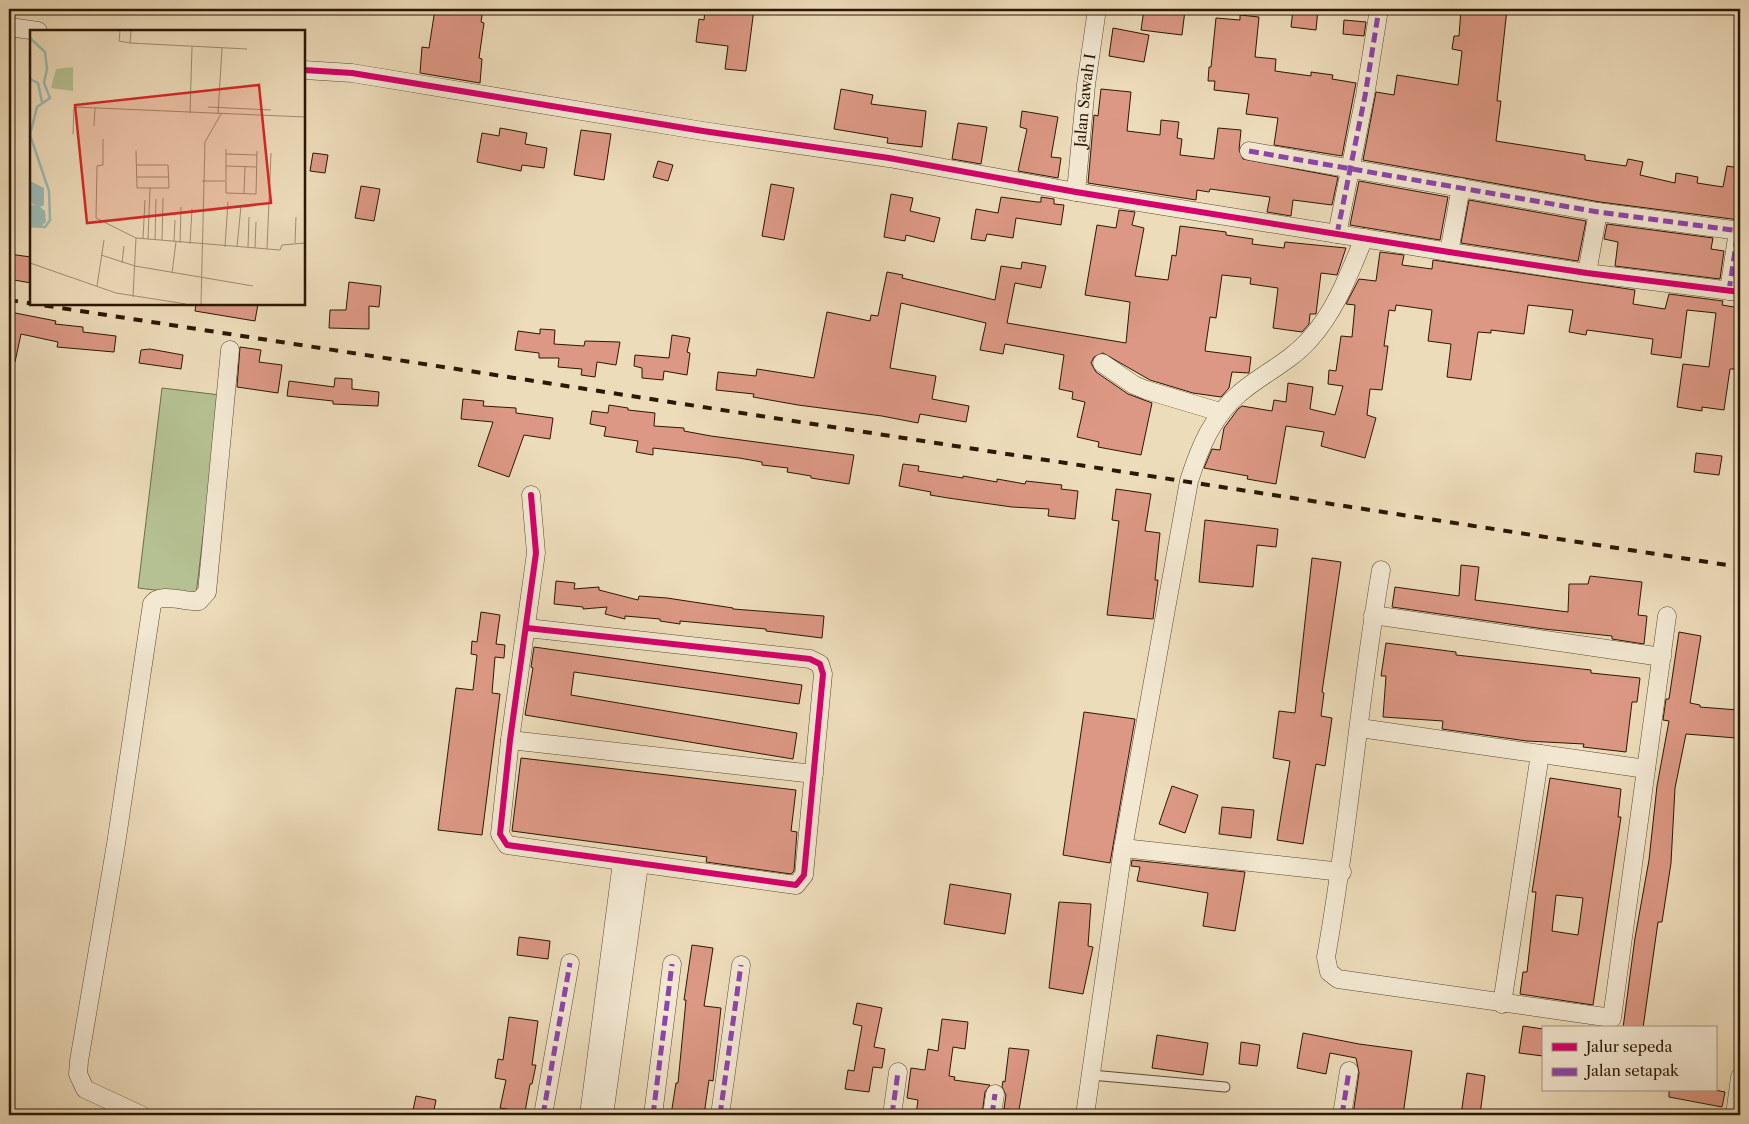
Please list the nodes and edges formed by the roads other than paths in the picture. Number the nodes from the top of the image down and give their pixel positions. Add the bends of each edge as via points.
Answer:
1 (1097, 9) edge
2 (1379, 9) edge
3 (9, 27) edge
4 (31, 30) edge
5 (305, 70) edge
6 (1249, 151) dead end
7 (1350, 170) junction
8 (1460, 187) junction
9 (1076, 192) junction
10 (1598, 212) junction
11 (1739, 231) edge
12 (1337, 234) junction
13 (1364, 238) junction
14 (1449, 252) junction
15 (1587, 273) junction
16 (1735, 292) edge
17 (230, 350) dead end
18 (1102, 363) dead end
19 (1220, 412) junction
20 (531, 495) dead end
21 (1381, 570) dead end
22 (1373, 615) junction
23 (1668, 616) dead end
24 (527, 628) junction
25 (1662, 656) junction
26 (1360, 728) junction
27 (510, 740) junction
28 (1540, 754) junction
29 (1646, 768) junction
30 (814, 774) junction
31 (1123, 848) junction
32 (631, 863) junction
33 (1342, 872) junction
34 (570, 964) dead end
35 (672, 964) dead end
36 (741, 965) dead end
37 (1502, 1004) junction
38 (1349, 1071) dead end
39 (898, 1072) dead end
40 (1091, 1075) junction
41 (1740, 1077) edge
42 (1225, 1087) dead end
43 (995, 1094) dead end
44 (141, 1115) edge
45 (543, 1115) edge
46 (589, 1115) edge
47 (604, 1115) edge
48 (652, 1115) edge
49 (720, 1115) edge
50 (892, 1115) edge
51 (992, 1115) edge
52 (1085, 1115) edge
53 (1342, 1115) edge
54 (1735, 1115) edge

1 - 9 street, Jalan Sawah I
2 - 7 street
3 - 4 street
5 - 9 street via 352,73 888,158
6 - 7 street
7 - 8 street
7 - 12 street
8 - 10 street
8 - 14 street
9 - 12 street
10 - 11 street
10 - 15 street
11 - 16 street
12 - 13 street
13 - 14 street
13 - 19 street via 1335,304 1310,340 1239,393
14 - 15 street
15 - 16 street
17 - 44 street via 207,592 203,598 192,602 162,597 152,604 79,1061 78,1074 85,1089
18 - 19 street via 1140,387
19 - 31 street via 1198,454 1189,481
20 - 24 street via 536,553
21 - 22 street
22 - 25 street
22 - 26 street
23 - 25 street
24 - 27 street
24 - 30 street via 810,659 820,664 823,674
25 - 29 street
26 - 28 street
26 - 33 street
27 - 30 street
27 - 32 street via 500,834 507,845
28 - 29 street
28 - 37 street
29 - 37 street via 1612,1018
30 - 32 street via 804,874 796,885
31 - 33 street
31 - 40 street
32 - 46 street
32 - 47 street
33 - 37 street via 1326,958 1333,976 1338,980
34 - 45 street
35 - 48 street
36 - 49 street
38 - 53 street
39 - 50 street
40 - 42 lane
40 - 52 street
41 - 54 street
43 - 51 street

